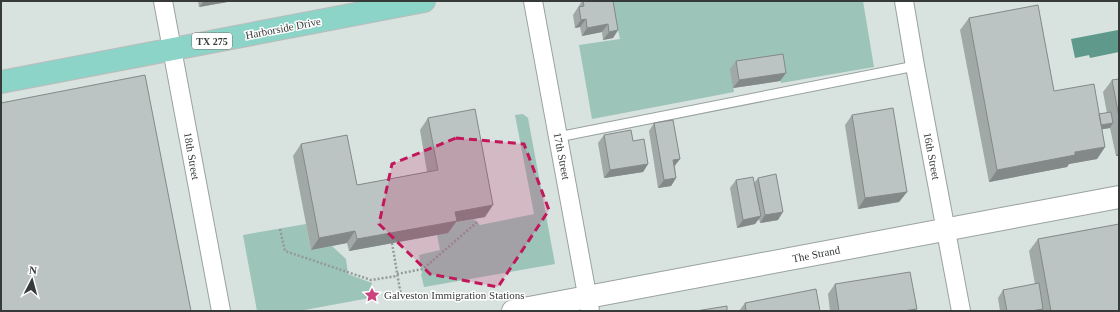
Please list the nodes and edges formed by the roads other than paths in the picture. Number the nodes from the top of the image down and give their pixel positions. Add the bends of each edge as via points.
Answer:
1 (164, 1) edge
2 (424, 1) edge
3 (533, 1) edge
4 (904, 1) edge
5 (172, 48) junction
6 (915, 66) junction
7 (1, 82) edge
8 (558, 137) junction
9 (1119, 197) edge
10 (946, 230) junction
11 (589, 304) edge
12 (221, 311) edge
13 (513, 311) edge
14 (961, 311) edge

1 - 5 street, 18th Street
2 - 5 main road, Harborside Drive / TX 275
3 - 8 street, 17th Street
4 - 6 street, 16th Street
5 - 7 main road, Harborside Drive / TX 275
5 - 12 street, 18th Street
6 - 8 lane
6 - 10 street, 16th Street
8 - 11 street, 17th Street
9 - 10 street, The Strand
10 - 11 street, The Strand
10 - 14 street, 16th Street
11 - 13 street, The Strand

